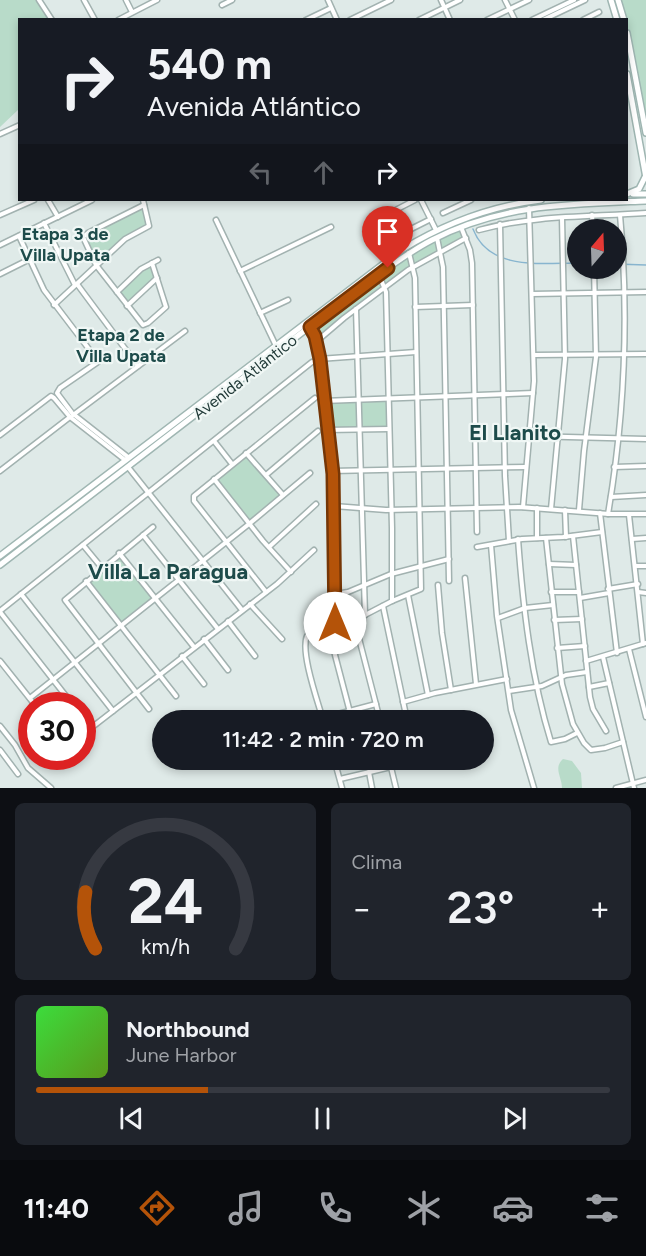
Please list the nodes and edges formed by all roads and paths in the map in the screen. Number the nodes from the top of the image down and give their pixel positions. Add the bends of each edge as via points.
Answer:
1 (39, 0) edge
2 (84, 0) edge
3 (126, 0) edge
4 (157, 0) edge
5 (232, 0) edge
6 (328, 0) edge
7 (376, 0) edge
8 (392, 0) edge
9 (441, 0) edge
10 (460, 0) edge
11 (506, 0) edge
12 (529, 0) edge
13 (574, 0) edge
14 (585, 0) edge
15 (611, 0) edge
16 (618, 0) edge
17 (222, 5) dead end
18 (378, 6) junction
19 (331, 8) junction
20 (444, 8) junction
21 (510, 9) junction
22 (132, 12) junction
23 (599, 12) dead end
24 (51, 18) edge
25 (94, 18) edge
26 (122, 18) edge
27 (310, 18) edge
28 (336, 18) edge
29 (354, 18) edge
30 (423, 18) edge
31 (449, 18) edge
32 (491, 18) edge
33 (514, 18) edge
34 (536, 18) edge
35 (547, 18) edge
36 (587, 18) edge
37 (616, 18) edge
38 (623, 18) edge
39 (628, 38) edge
40 (628, 79) edge
41 (640, 102) junction
42 (646, 115) edge
43 (18, 126) edge
44 (646, 133) edge
45 (0, 134) edge
46 (646, 176) edge
47 (628, 194) edge
48 (646, 194) edge
49 (628, 195) edge
50 (32, 201) edge
51 (49, 201) edge
52 (90, 201) edge
53 (414, 201) edge
54 (422, 201) edge
55 (469, 201) edge
56 (536, 201) edge
57 (646, 201) edge
58 (143, 202) edge
59 (529, 208) junction
60 (442, 213) dead end
61 (646, 213) edge
62 (0, 215) edge
63 (592, 215) junction
64 (620, 215) junction
65 (57, 217) junction
66 (380, 218) dead end
67 (562, 218) junction
68 (431, 219) junction
69 (592, 219) edge
70 (216, 220) dead end
71 (530, 220) junction
72 (44, 223) junction
73 (500, 224) junction
74 (331, 227) dead end
75 (461, 227) junction
76 (436, 230) junction
77 (479, 230) dead end
78 (19, 236) junction
79 (437, 237) junction
80 (466, 238) junction
81 (391, 239) dead end
82 (0, 245) edge
83 (441, 250) junction
84 (409, 253) junction
85 (30, 259) junction
86 (158, 260) dead end
87 (152, 263) junction
88 (96, 265) junction
89 (414, 266) junction
90 (240, 271) junction
91 (0, 274) edge
92 (379, 275) junction
93 (157, 278) junction
94 (594, 279) edge
95 (76, 285) junction
96 (386, 287) junction
97 (117, 292) junction
98 (626, 292) junction
99 (646, 292) edge
100 (594, 293) junction
101 (532, 294) junction
102 (565, 294) junction
103 (288, 300) dead end
104 (54, 305) junction
105 (127, 306) junction
106 (444, 306) junction
107 (473, 306) junction
108 (415, 307) junction
109 (356, 309) junction
110 (260, 313) junction
111 (310, 327) junction
112 (185, 331) dead end
113 (316, 341) junction
114 (275, 345) junction
115 (279, 351) junction
116 (416, 352) junction
117 (387, 353) junction
118 (646, 354) edge
119 (358, 355) junction
120 (625, 355) junction
121 (534, 356) junction
122 (565, 356) junction
123 (596, 356) junction
124 (105, 357) dead end
125 (320, 359) junction
126 (98, 361) junction
127 (312, 362) dead end
128 (138, 366) junction
129 (533, 393) junction
130 (504, 394) junction
131 (446, 395) junction
132 (475, 395) junction
133 (417, 397) junction
134 (388, 398) junction
135 (315, 399) dead end
136 (359, 399) junction
137 (323, 401) junction
138 (72, 416) junction
139 (359, 429) junction
140 (389, 429) junction
141 (326, 430) junction
142 (318, 431) dead end
143 (0, 435) edge
144 (529, 436) junction
145 (557, 437) junction
146 (585, 438) junction
147 (617, 439) junction
148 (646, 440) edge
149 (214, 441) junction
150 (246, 453) junction
151 (126, 459) junction
152 (232, 464) junction
153 (646, 466) edge
154 (128, 467) junction
155 (505, 467) junction
156 (526, 467) junction
157 (475, 468) junction
158 (614, 468) junction
159 (418, 469) junction
160 (446, 469) junction
161 (360, 470) junction
162 (390, 470) junction
163 (0, 471) edge
164 (332, 471) junction
165 (310, 473) dead end
166 (266, 475) junction
167 (214, 479) junction
168 (148, 492) junction
169 (284, 495) junction
170 (646, 495) edge
171 (610, 496) junction
172 (316, 504) dead end
173 (334, 506) junction
174 (507, 507) junction
175 (523, 507) junction
176 (362, 508) junction
177 (476, 508) junction
178 (537, 508) junction
179 (419, 509) junction
180 (448, 509) junction
181 (551, 509) junction
182 (391, 510) junction
183 (566, 510) junction
184 (579, 510) junction
185 (600, 513) junction
186 (608, 514) junction
187 (646, 514) edge
188 (629, 515) junction
189 (249, 524) junction
190 (153, 527) dead end
191 (602, 531) junction
192 (477, 532) dead end
193 (143, 534) junction
194 (573, 536) junction
195 (566, 537) junction
196 (537, 538) junction
197 (546, 538) junction
198 (632, 538) junction
199 (646, 538) edge
200 (518, 539) junction
201 (509, 541) junction
202 (226, 542) junction
203 (83, 544) junction
204 (491, 545) junction
205 (477, 547) dead end
206 (269, 548) junction
207 (314, 550) dead end
208 (119, 553) junction
209 (0, 556) edge
210 (449, 559) junction
211 (202, 561) junction
212 (549, 564) junction
213 (0, 565) edge
214 (576, 565) junction
215 (420, 566) junction
216 (636, 566) junction
217 (646, 566) edge
218 (102, 568) junction
219 (291, 572) junction
220 (392, 574) junction
221 (465, 578) dead end
222 (178, 580) junction
223 (86, 581) junction
224 (449, 581) dead end
225 (638, 584) junction
226 (364, 585) junction
227 (438, 585) dead end
228 (609, 591) junction
229 (266, 592) junction
230 (551, 592) junction
231 (579, 592) junction
232 (638, 592) junction
233 (646, 593) edge
234 (21, 594) junction
235 (335, 594) junction
236 (408, 595) junction
237 (156, 598) junction
238 (580, 598) junction
239 (392, 601) junction
240 (250, 604) junction
241 (553, 605) junction
242 (383, 606) junction
243 (525, 608) junction
244 (242, 610) junction
245 (0, 612) edge
246 (365, 615) junction
247 (498, 618) junction
248 (354, 619) junction
249 (582, 619) junction
250 (643, 619) edge
251 (554, 620) junction
252 (228, 621) junction
253 (333, 624) junction
254 (121, 625) junction
255 (218, 628) junction
256 (204, 639) junction
257 (282, 639) dead end
258 (98, 644) junction
259 (644, 644) edge
260 (585, 646) junction
261 (194, 647) junction
262 (557, 648) junction
263 (629, 649) junction
264 (617, 653) junction
265 (182, 656) junction
266 (255, 656) dead end
267 (603, 657) junction
268 (0, 661) edge
269 (586, 661) junction
270 (75, 663) junction
271 (228, 670) dead end
272 (588, 672) junction
273 (159, 674) junction
274 (560, 677) junction
275 (507, 679) junction
276 (53, 680) junction
277 (609, 683) junction
278 (204, 684) dead end
279 (476, 684) junction
280 (537, 687) junction
281 (589, 687) junction
282 (451, 690) junction
283 (25, 692) edge
284 (38, 692) edge
285 (63, 692) edge
286 (136, 692) junction
287 (509, 692) junction
288 (428, 695) junction
289 (176, 696) dead end
290 (403, 702) junction
291 (376, 704) junction
292 (149, 709) dead end
293 (321, 710) edge
294 (349, 710) edge
295 (353, 710) edge
296 (378, 710) edge
297 (405, 710) edge
298 (113, 711) junction
299 (646, 717) edge
300 (96, 724) edge
301 (0, 726) edge
302 (606, 731) dead end
303 (578, 733) junction
304 (623, 742) junction
305 (0, 750) edge
306 (337, 770) edge
307 (378, 770) edge
308 (392, 770) edge
309 (369, 772) junction
310 (18, 774) dead end
311 (340, 779) junction
312 (646, 780) edge
313 (634, 786) edge
314 (51, 788) edge
315 (342, 788) edge
316 (372, 788) edge
317 (396, 788) edge
318 (534, 788) edge
319 (616, 788) edge

1 - 24 street
2 - 25 street
3 - 22 street
4 - 22 street
5 - 17 street
6 - 19 street
7 - 18 street
8 - 18 street
9 - 20 street
10 - 20 street
11 - 21 street
12 - 21 street
13 - 34 street
14 - 35 street
15 - 37 street
16 - 38 street
18 - 29 street
19 - 27 street
19 - 28 street
20 - 30 street
20 - 31 street
21 - 32 street
21 - 33 street
22 - 26 street
23 - 36 street
39 - 41 street
40 - 46 street
41 - 42 street
41 - 44 street
43 - 45 street
46 - 47 street via 639,189
48 - 49 street
50 - 62 street
51 - 65 street
52 - 65 street
53 - 66 street
54 - 68 street
55 - 60 street
56 - 76 street, Avenida Atlántico via 486,211
57 - 59 street, Avenida Atlántico
58 - 88 street via 148,227 125,239
58 - 88 street via 84,235
59 - 71 street
59 - 75 street, Avenida Atlántico
61 - 64 street
63 - 64 street
63 - 67 street
63 - 69 street
64 - 98 street
65 - 72 street
67 - 71 street
67 - 102 street
68 - 76 street
68 - 81 street
70 - 90 street
71 - 73 street
71 - 101 street
72 - 78 street
72 - 95 street
73 - 77 street
73 - 130 street
74 - 90 street
75 - 79 street, Avenida Atlántico
75 - 80 street
76 - 114 street, Avenida Atlántico via 388,259
78 - 82 street
78 - 85 street
79 - 83 street
79 - 84 street, Avenida Atlántico
80 - 83 street
80 - 107 street via 471,255
83 - 89 street
83 - 106 street
84 - 89 street
84 - 92 street, Avenida Atlántico
85 - 91 street
85 - 104 street
86 - 87 street
87 - 93 street
87 - 97 street
88 - 95 street
88 - 97 street
89 - 96 street
89 - 108 street
90 - 110 street
92 - 96 street
92 - 111 street, Avenida Atlántico
93 - 105 street
93 - 105 street via 166,307 144,326
94 - 100 street
95 - 104 street
95 - 128 street
96 - 109 street
96 - 117 street
97 - 105 street
98 - 99 street
98 - 100 street
98 - 120 street
100 - 102 street
100 - 123 street
101 - 102 street
101 - 121 street
102 - 122 street
103 - 110 street
104 - 126 street
106 - 107 street
106 - 108 street
106 - 131 street
107 - 132 street
108 - 116 street
109 - 113 street
109 - 119 street
110 - 114 street
111 - 113 street
111 - 115 street, Avenida Atlántico
112 - 128 street
113 - 125 street
114 - 115 street
114 - 151 street, Avenida Atlántico
115 - 154 street, Avenida Atlántico
116 - 117 street
116 - 133 street
117 - 119 street
117 - 134 street
118 - 120 street
119 - 125 street
119 - 136 street
120 - 123 street
120 - 147 street
121 - 122 street
121 - 129 street
122 - 123 street
122 - 145 street
123 - 146 street
124 - 126 street
125 - 137 street
126 - 138 street via 58,390
127 - 149 street
128 - 138 street
129 - 130 street
129 - 144 street
130 - 132 street
130 - 155 street
131 - 132 street
131 - 133 street
131 - 160 street
132 - 157 street
133 - 134 street
133 - 159 street
134 - 136 street
134 - 140 street
135 - 150 street
136 - 137 street
136 - 139 street
137 - 141 street
138 - 143 street via 49,397
138 - 151 street
138 - 163 street
139 - 140 street
139 - 141 street
139 - 161 street
140 - 162 street
141 - 164 street
142 - 166 street
144 - 145 street
144 - 156 street
145 - 146 street
145 - 181 street
146 - 147 street
146 - 184 street
147 - 148 street
147 - 158 street
149 - 152 street
149 - 168 street
150 - 152 street
150 - 166 street
151 - 209 street, Avenida Atlántico
152 - 167 street
153 - 158 street
154 - 168 street
154 - 213 street, Avenida Atlántico
155 - 156 street
155 - 157 street
155 - 174 street
156 - 175 street
157 - 160 street
157 - 177 street
158 - 171 street
159 - 160 street
159 - 162 street
159 - 179 street
160 - 180 street
161 - 162 street
161 - 164 street
161 - 176 street
162 - 182 street
164 - 173 street
165 - 169 street
166 - 169 street
167 - 189 street
167 - 202 street via 194,499
168 - 203 street
168 - 211 street
169 - 189 street
170 - 171 street
171 - 186 street
172 - 206 street
173 - 176 street
173 - 235 street
174 - 175 street
174 - 177 street
174 - 201 street
175 - 178 street
176 - 182 street
176 - 226 street
177 - 180 street
177 - 192 street
178 - 181 street
178 - 196 street
179 - 180 street
179 - 182 street
179 - 215 street
180 - 210 street
181 - 183 street
182 - 220 street
183 - 184 street
183 - 195 street
184 - 185 street
185 - 186 street
185 - 191 street
186 - 188 street
187 - 188 street
188 - 198 street
189 - 202 street
189 - 206 street
190 - 193 street
191 - 194 street
191 - 228 street
193 - 208 street
193 - 222 street
194 - 195 street
194 - 214 street
195 - 197 street
196 - 197 street
196 - 200 street
197 - 212 street
198 - 199 street
198 - 216 street
200 - 201 street
200 - 243 street
201 - 204 street
202 - 211 street
202 - 229 street
203 - 218 street
203 - 234 street
204 - 205 street
204 - 247 street
206 - 219 street
207 - 219 street
208 - 218 street
208 - 237 street
210 - 215 street
210 - 224 street
211 - 222 street
211 - 244 street
212 - 214 street
212 - 230 street
214 - 231 street
215 - 220 street
215 - 236 street via 421,589
216 - 217 street
216 - 225 street
218 - 223 street
219 - 229 street
220 - 226 street
220 - 239 street
221 - 279 street
222 - 237 street
222 - 255 street
223 - 254 street
223 - 258 street via 65,601
225 - 228 street
225 - 232 street
226 - 235 street
226 - 246 street
227 - 282 street
228 - 238 street
228 - 264 street
229 - 240 street
230 - 231 street
230 - 241 street
231 - 238 street
232 - 233 street
232 - 250 street
234 - 245 street
234 - 270 street
235 - 253 street
236 - 239 street
236 - 288 street
237 - 254 street
237 - 261 street
238 - 249 street
239 - 242 street
240 - 244 street
240 - 257 street
241 - 243 street
241 - 251 street
242 - 246 street
242 - 290 street
243 - 247 street
243 - 280 street
244 - 252 street
245 - 276 street
246 - 248 street
247 - 275 street
248 - 253 street
248 - 291 street
249 - 251 street
249 - 260 street
250 - 259 street
251 - 262 street
252 - 255 street
252 - 266 street
253 - 293 street via 307,636 305,644
253 - 294 street via 335,655
254 - 258 street
254 - 273 street
255 - 256 street
256 - 261 street
256 - 271 street
258 - 270 street
258 - 286 street
259 - 263 street
260 - 262 street
260 - 269 street
261 - 265 street
262 - 274 street
263 - 264 street
263 - 299 street
264 - 267 street
265 - 273 street
265 - 278 street
267 - 269 street
267 - 277 street
268 - 283 street
269 - 272 street
270 - 276 street
270 - 298 street
272 - 274 street
272 - 281 street
273 - 286 street
273 - 289 street
274 - 280 street
274 - 303 street
275 - 279 street
275 - 287 street
276 - 284 street
276 - 285 street
277 - 281 street
277 - 304 street
279 - 282 street
280 - 287 street
280 - 303 street via 551,742
281 - 302 street via 593,709
282 - 288 street
286 - 292 street
286 - 298 street
287 - 318 street via 513,723
288 - 290 street
290 - 297 street
291 - 295 street
291 - 296 street
298 - 300 street
301 - 314 street via 28,768
303 - 304 street via 593,751
304 - 313 street
305 - 310 street
306 - 311 street
307 - 309 street
308 - 317 street
309 - 311 street
309 - 316 street
311 - 315 street
312 - 313 street
313 - 319 street

